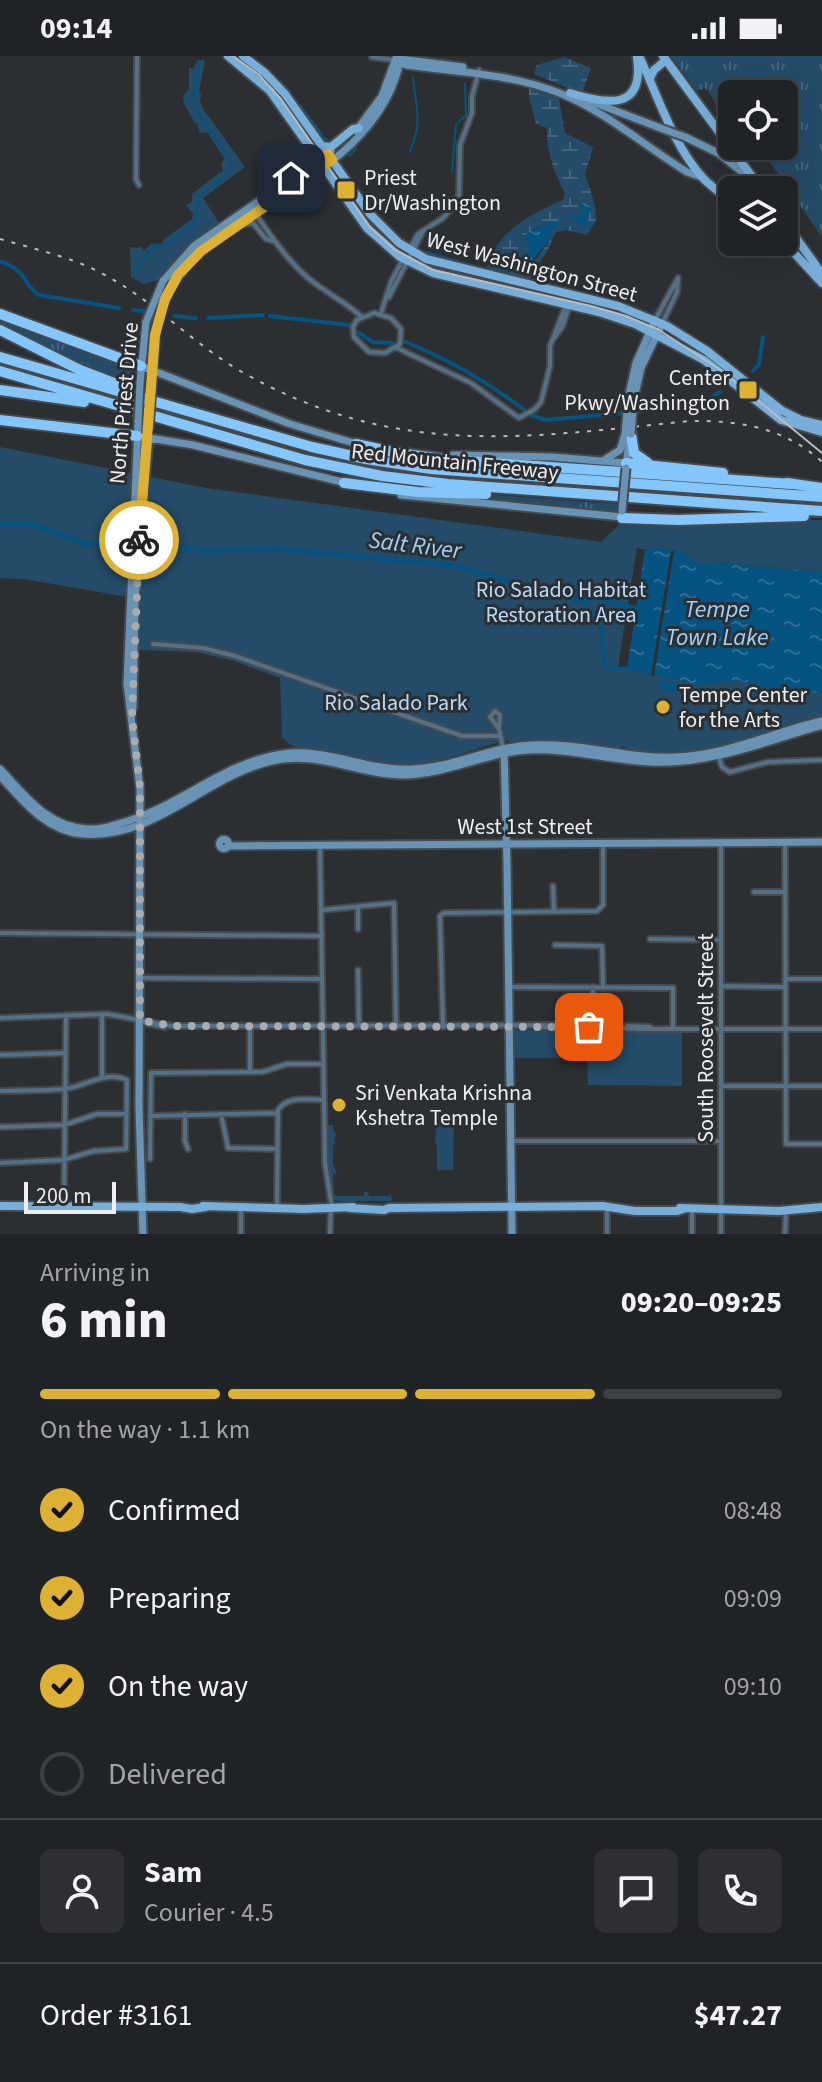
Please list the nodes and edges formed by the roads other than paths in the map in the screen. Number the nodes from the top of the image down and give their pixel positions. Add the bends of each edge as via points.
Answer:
1 (137, 56) edge
2 (228, 56) edge
3 (243, 56) edge
4 (638, 56) edge
5 (372, 57) edge
6 (664, 58) edge
7 (399, 59) edge
8 (429, 59) edge
9 (479, 72) junction
10 (650, 78) junction
11 (570, 93) junction
12 (359, 128) junction
13 (321, 145) junction
14 (330, 157) junction
15 (321, 162) junction
16 (746, 176) edge
17 (751, 176) edge
18 (702, 177) junction
19 (139, 185) dead end
20 (718, 190) edge
21 (252, 211) junction
22 (235, 227) junction
23 (273, 241) junction
24 (798, 241) edge
25 (411, 251) junction
26 (798, 256) edge
27 (406, 260) junction
28 (822, 274) edge
29 (822, 283) edge
30 (571, 291) junction
31 (568, 304) junction
32 (382, 314) junction
33 (361, 316) junction
34 (0, 317) edge
35 (659, 322) junction
36 (0, 330) edge
37 (654, 332) junction
38 (399, 344) junction
39 (0, 357) edge
40 (141, 366) junction
41 (0, 371) edge
42 (153, 371) junction
43 (0, 390) edge
44 (189, 412) junction
45 (0, 413) edge
46 (0, 420) edge
47 (168, 421) junction
48 (822, 425) edge
49 (57, 426) junction
50 (143, 432) junction
51 (822, 432) edge
52 (628, 434) junction
53 (356, 444) junction
54 (579, 458) junction
55 (626, 461) junction
56 (658, 465) junction
57 (344, 483) junction
58 (791, 484) junction
59 (822, 488) edge
60 (564, 493) junction
61 (822, 497) edge
62 (622, 514) junction
63 (822, 514) edge
64 (132, 600) junction
65 (153, 644) dead end
66 (496, 720) dead end
67 (822, 723) edge
68 (500, 736) junction
69 (504, 751) junction
70 (718, 754) junction
71 (822, 760) edge
72 (1, 772) edge
73 (43, 820) junction
74 (140, 820) junction
75 (70, 827) junction
76 (721, 842) junction
77 (785, 842) junction
78 (822, 842) edge
79 (603, 843) junction
80 (507, 844) junction
81 (229, 846) dead end
82 (320, 846) junction
83 (553, 886) dead end
84 (754, 892) dead end
85 (785, 892) junction
86 (358, 906) junction
87 (322, 910) junction
88 (554, 911) junction
89 (508, 912) junction
90 (358, 929) dead end
91 (0, 933) edge
92 (140, 936) junction
93 (322, 936) junction
94 (650, 939) dead end
95 (721, 940) junction
96 (555, 945) dead end
97 (358, 970) dead end
98 (140, 978) junction
99 (322, 979) junction
100 (785, 979) junction
101 (822, 979) edge
102 (721, 986) junction
103 (509, 987) junction
104 (593, 987) junction
105 (785, 987) junction
106 (603, 988) junction
107 (102, 1014) junction
108 (66, 1016) junction
109 (0, 1018) edge
110 (140, 1020) junction
111 (248, 1026) junction
112 (323, 1026) junction
113 (359, 1026) junction
114 (396, 1027) junction
115 (443, 1027) junction
116 (510, 1027) junction
117 (593, 1027) junction
118 (673, 1028) junction
119 (721, 1028) junction
120 (785, 1028) junction
121 (822, 1028) edge
122 (66, 1053) junction
123 (0, 1055) edge
124 (323, 1064) junction
125 (250, 1072) junction
126 (102, 1078) junction
127 (721, 1086) junction
128 (785, 1086) junction
129 (822, 1086) edge
130 (64, 1089) junction
131 (0, 1091) edge
132 (324, 1100) junction
133 (277, 1113) junction
134 (127, 1114) junction
135 (185, 1114) junction
136 (221, 1114) junction
137 (150, 1116) junction
138 (64, 1125) junction
139 (0, 1127) edge
140 (511, 1141) junction
141 (721, 1141) junction
142 (822, 1144) edge
143 (188, 1149) dead end
144 (277, 1149) junction
145 (150, 1159) dead end
146 (63, 1160) junction
147 (0, 1163) edge
148 (277, 1205) junction
149 (0, 1206) edge
150 (64, 1207) junction
151 (142, 1207) junction
152 (241, 1207) junction
153 (256, 1207) junction
154 (306, 1207) junction
155 (330, 1208) junction
156 (512, 1208) junction
157 (607, 1208) junction
158 (687, 1209) junction
159 (721, 1209) junction
160 (786, 1209) junction
161 (819, 1209) edge
162 (143, 1234) edge
163 (241, 1234) edge
164 (330, 1234) edge
165 (512, 1234) edge
166 (607, 1234) edge
167 (692, 1234) edge
168 (721, 1234) edge
169 (785, 1234) edge

1 - 19 street
2 - 15 main road, West Washington Street via 270,91
3 - 13 main road, West Washington Street via 279,88
4 - 10 main road
4 - 11 main road via 637,83 621,100 605,102
5 - 7 street
6 - 10 main road
6 - 17 main road
7 - 8 main road
7 - 9 main road
7 - 12 main road, North Priest Drive
7 - 14 main road, North Priest Drive via 392,89 376,117 362,135
8 - 9 main road
9 - 11 main road via 533,80
9 - 18 main road via 571,98
9 - 25 street via 460,145 459,195 443,218 418,234
10 - 18 main road via 677,139
11 - 16 main road, bridge via 685,137
12 - 13 main road via 331,147
12 - 14 main road, North Priest Drive
13 - 14 main road, West Washington Street
14 - 15 main road, North Priest Drive
14 - 25 main road, West Washington Street via 379,225
15 - 21 main road, North Priest Drive
15 - 27 main road, West Washington Street via 367,228
18 - 20 main road
21 - 22 main road, North Priest Drive
21 - 23 street
21 - 40 main road, North Priest Drive, bridge via 190,250 163,281 146,322
22 - 23 street via 253,223
22 - 42 main road, North Priest Drive, bridge via 193,258 171,287 156,329
23 - 33 street via 289,264
24 - 28 main road
25 - 27 street
25 - 30 main road, West Washington Street via 447,265
26 - 29 main road
27 - 31 main road, West Washington Street via 433,273
27 - 32 street via 391,282
30 - 31 street
30 - 35 main road, West Washington Street
31 - 37 main road, West Washington Street
31 - 38 street via 566,319 552,339 543,398 516,418 471,383
32 - 33 street
32 - 38 street via 399,327
33 - 38 street via 353,328 357,342 369,352 385,353
34 - 40 highway
35 - 35 street via 677,292 678,278
35 - 37 main road
35 - 48 main road, West Washington Street via 707,351 781,410
36 - 44 highway via 86,373
37 - 51 main road, West Washington Street via 704,360 781,420
37 - 52 main road, bridge via 634,368
39 - 44 highway, Red Mountain Freeway
40 - 42 main road
40 - 50 main road, North Priest Drive, bridge
41 - 47 highway, Red Mountain Freeway
42 - 50 main road, North Priest Drive, bridge
42 - 53 main road
43 - 47 highway via 62,397
44 - 61 highway, Red Mountain Freeway via 322,450 420,468
45 - 49 highway
46 - 49 highway
47 - 60 highway, Red Mountain Freeway via 371,475
49 - 50 highway
50 - 57 main road
50 - 64 main road, North Priest Drive via 147,464
50 - 64 main road, North Priest Drive via 135,462
52 - 54 main road via 612,457
52 - 55 main road
52 - 56 highway via 638,457
53 - 54 main road via 446,455
53 - 58 highway via 451,460
54 - 55 main road
55 - 56 highway
55 - 62 main road, bridge
56 - 58 highway
57 - 60 highway via 444,493
57 - 62 main road via 408,496
58 - 59 highway
60 - 63 highway, Red Mountain Freeway
62 - 63 highway via 678,520
64 - 74 main road, North Priest Drive via 127,693
65 - 68 street via 212,649 462,736
66 - 68 street
67 - 70 main road
68 - 69 street
69 - 70 main road via 551,750 650,762
69 - 74 main road via 425,773 394,775 315,753 271,756
69 - 80 main road
70 - 71 street via 728,772 778,760
72 - 73 main road
72 - 75 main road via 44,814
73 - 74 main road via 86,834 114,831
73 - 75 main road
74 - 75 main road via 97,829
74 - 92 main road, North Priest Drive
76 - 77 main road, West 1st Street
76 - 79 main road, West 1st Street
76 - 95 street, South Roosevelt Street
77 - 78 main road, West 1st Street
77 - 85 street
79 - 80 main road, West 1st Street
79 - 88 street via 601,910
80 - 82 main road, West 1st Street
80 - 89 main road
81 - 82 main road, West 1st Street
82 - 87 street
83 - 88 street
84 - 85 street
85 - 100 street
86 - 87 street
86 - 90 street
86 - 114 street via 394,903
87 - 93 street
88 - 89 street
89 - 103 main road
89 - 115 street via 442,914
91 - 92 street
92 - 93 street
92 - 98 main road, North Priest Drive
93 - 99 street
94 - 95 street
95 - 102 street, South Roosevelt Street
96 - 106 street via 602,946
97 - 113 street
98 - 99 street
98 - 110 main road, North Priest Drive
99 - 112 street
100 - 101 street
100 - 105 street
102 - 105 street
102 - 119 street, South Roosevelt Street
103 - 104 street
103 - 116 main road
104 - 106 street
104 - 117 street
105 - 120 street
106 - 118 street via 673,988
107 - 108 street
107 - 110 street
107 - 126 street
108 - 109 street
108 - 122 street
110 - 111 street via 172,1026
110 - 151 main road, North Priest Drive
111 - 112 street
111 - 125 street
112 - 113 street
112 - 124 street
113 - 114 street
114 - 115 street
115 - 116 street
116 - 117 street
116 - 140 main road
117 - 118 street
118 - 119 street
119 - 120 street
119 - 127 street, South Roosevelt Street
120 - 121 street
120 - 128 street
122 - 123 street
122 - 130 street
124 - 125 street
124 - 132 street
125 - 137 street via 153,1072
126 - 130 street
126 - 134 street via 126,1079
127 - 128 street
127 - 141 street, South Roosevelt Street
128 - 129 street
128 - 142 street via 786,1144
130 - 131 street
130 - 138 street
132 - 133 street via 283,1103
132 - 155 street
133 - 136 street
133 - 144 street
134 - 138 street via 97,1114
134 - 146 street via 126,1149
135 - 136 street
135 - 137 street
135 - 143 street
136 - 144 street via 228,1148
137 - 145 street
138 - 139 street
138 - 146 street
140 - 141 street
140 - 156 main road
141 - 159 street, South Roosevelt Street
144 - 148 street
146 - 147 street
146 - 150 street
148 - 153 main road
148 - 154 main road
149 - 150 main road
150 - 151 main road
151 - 152 main road
151 - 162 main road, North Priest Drive
152 - 153 main road
152 - 163 street
153 - 154 main road
154 - 155 main road
155 - 156 main road
155 - 164 street
156 - 157 main road
156 - 165 main road
157 - 158 main road
157 - 166 street
158 - 159 main road
158 - 167 street
159 - 160 main road
159 - 168 street, South Roosevelt Street
160 - 161 main road
160 - 169 street

